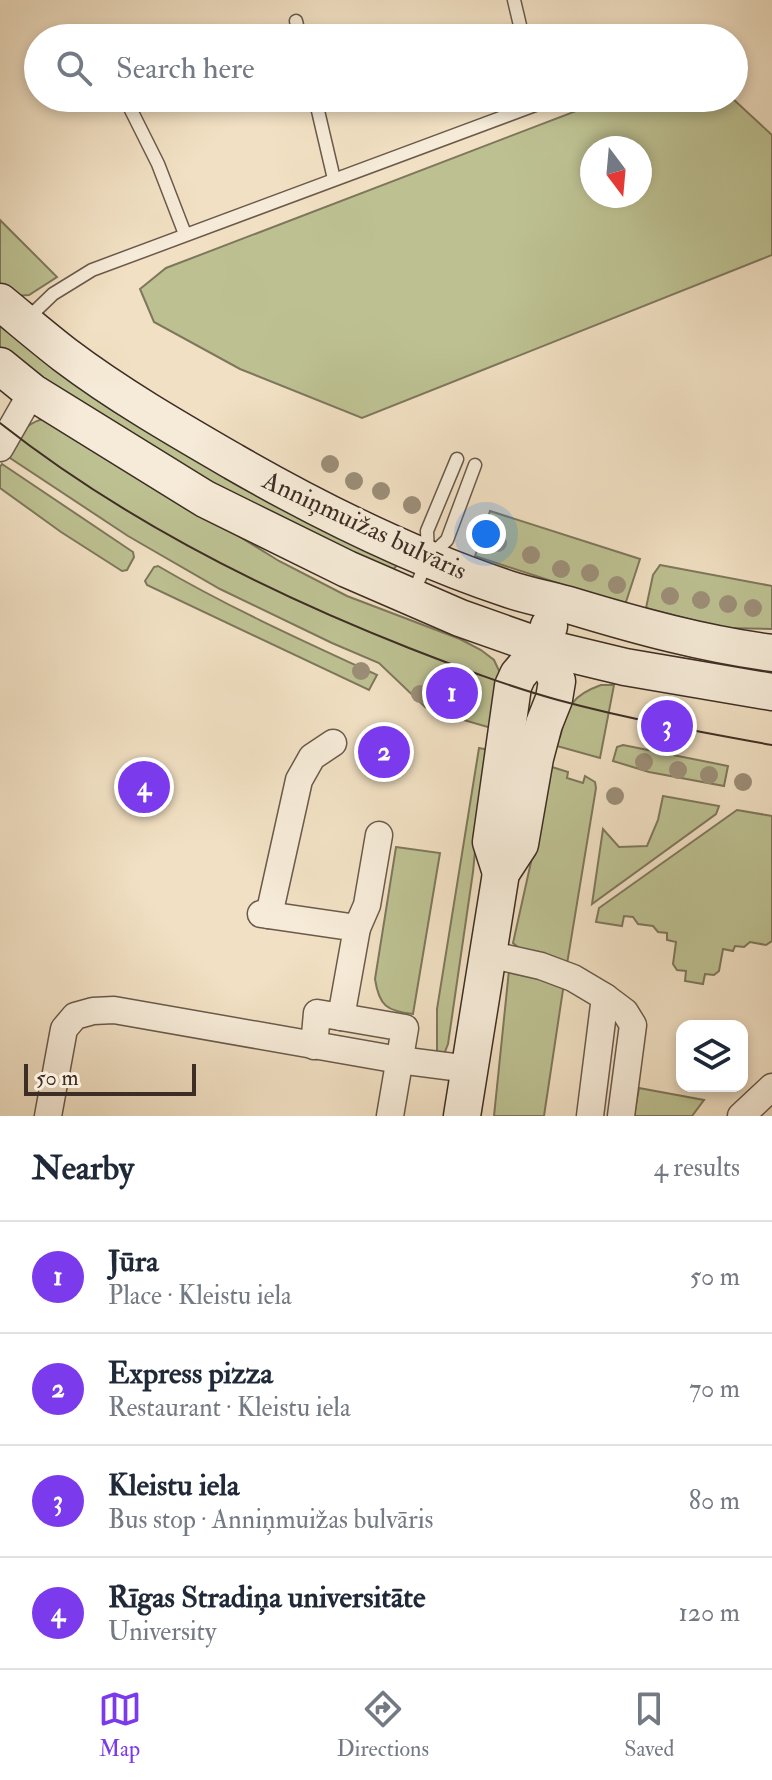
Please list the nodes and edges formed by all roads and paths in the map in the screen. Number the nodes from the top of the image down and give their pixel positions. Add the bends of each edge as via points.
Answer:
1 (514, 0) edge
2 (296, 21) dead end
3 (297, 24) edge
4 (520, 24) edge
5 (132, 112) edge
6 (318, 112) edge
7 (516, 112) edge
8 (334, 179) junction
9 (185, 234) junction
10 (12, 312) edge
11 (0, 366) edge
12 (32, 392) junction
13 (0, 448) edge
14 (457, 459) dead end
15 (475, 465) dead end
16 (428, 558) junction
17 (412, 596) junction
18 (558, 602) junction
19 (542, 647) junction
20 (772, 653) edge
21 (772, 692) edge
22 (333, 743) dead end
23 (379, 835) dead end
24 (357, 928) junction
25 (488, 954) junction
26 (605, 997) junction
27 (341, 1017) junction
28 (314, 1046) junction
29 (399, 1060) junction
30 (469, 1069) junction
31 (772, 1087) edge
32 (48, 1116) edge
33 (390, 1116) edge
34 (462, 1116) edge
35 (590, 1116) edge
36 (621, 1116) edge
37 (741, 1116) edge

1 - 4 lane
2 - 3 lane
5 - 9 lane
6 - 8 lane
7 - 8 lane
8 - 9 lane
9 - 10 lane via 111,261
10 - 16 street, Anniņmuižas bulvāris via 65,355 196,440 303,502
11 - 12 street, Anniņmuižas bulvāris
12 - 13 street
12 - 17 street, Anniņmuižas bulvāris via 205,499
14 - 16 lane via 427,531
15 - 16 lane via 447,540
16 - 17 lane
16 - 18 street, Anniņmuižas bulvāris via 509,590
17 - 19 street, Anniņmuižas bulvāris
18 - 19 street
18 - 20 street, Anniņmuižas bulvāris via 634,625
19 - 21 street, Anniņmuižas bulvāris
19 - 25 street via 557,681 554,699 535,758 520,844 501,873
22 - 24 street via 312,757 299,780 265,914
23 - 24 street via 367,905
24 - 27 street
25 - 26 street via 541,966
25 - 30 street
26 - 35 street
26 - 36 street via 633,1025
27 - 28 street via 317,1013
27 - 29 street via 405,1028
28 - 29 street
28 - 32 street via 114,1010 93,1011 75,1016 64,1029
29 - 30 street
29 - 33 street
30 - 34 street
31 - 37 street

